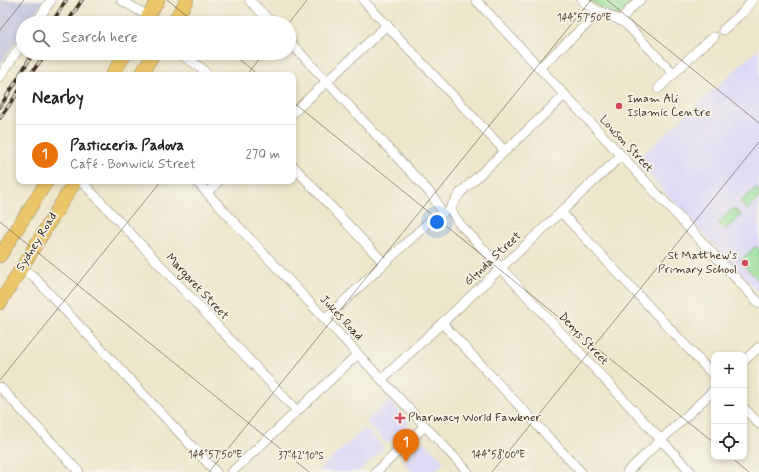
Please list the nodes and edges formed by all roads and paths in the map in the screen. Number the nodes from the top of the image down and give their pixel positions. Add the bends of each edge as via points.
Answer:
1 (51, 0) edge
2 (121, 0) edge
3 (158, 0) edge
4 (187, 0) edge
5 (249, 0) edge
6 (363, 0) edge
7 (476, 0) edge
8 (582, 0) edge
9 (640, 0) edge
10 (752, 0) edge
11 (597, 11) junction
12 (41, 16) edge
13 (141, 16) edge
14 (148, 16) edge
15 (177, 16) edge
16 (265, 16) edge
17 (622, 20) junction
18 (387, 25) junction
19 (723, 30) dead end
20 (714, 37) dead end
21 (296, 48) edge
22 (16, 53) edge
23 (122, 60) edge
24 (150, 60) edge
25 (189, 60) edge
26 (539, 68) junction
27 (114, 72) edge
28 (142, 72) edge
29 (205, 72) edge
30 (674, 74) junction
31 (0, 77) edge
32 (327, 81) junction
33 (658, 90) dead end
34 (565, 95) junction
35 (296, 110) edge
36 (505, 151) junction
37 (621, 156) junction
38 (296, 169) edge
39 (45, 184) edge
40 (73, 184) edge
41 (83, 184) edge
42 (199, 184) edge
43 (216, 184) edge
44 (207, 192) junction
45 (445, 208) junction
46 (561, 212) junction
47 (0, 256) edge
48 (384, 263) junction
49 (21, 268) junction
50 (501, 268) junction
51 (0, 303) edge
52 (759, 303) edge
53 (325, 319) junction
54 (442, 323) junction
55 (759, 347) edge
56 (358, 354) junction
57 (747, 359) edge
58 (711, 373) edge
59 (382, 380) junction
60 (0, 387) edge
61 (711, 393) edge
62 (297, 411) junction
63 (747, 411) edge
64 (759, 424) edge
65 (425, 426) junction
66 (660, 440) junction
67 (79, 472) edge
68 (216, 472) edge
69 (232, 472) edge
70 (376, 472) edge
71 (468, 472) edge
72 (580, 472) edge
73 (627, 472) edge
74 (690, 472) edge

1 - 12 street
2 - 13 street
3 - 14 highway
4 - 15 highway
5 - 16 street
6 - 18 street
7 - 26 street, Lowson Street
8 - 11 street
9 - 17 street
10 - 19 street
11 - 17 street
11 - 26 street
17 - 30 street
18 - 32 street
18 - 36 street
20 - 30 street
21 - 32 street, Denys Street
22 - 31 street
23 - 27 highway
24 - 28 highway
25 - 29 street
26 - 34 street, Lowson Street
30 - 33 street
32 - 35 street
32 - 45 street, Denys Street
34 - 36 street
34 - 37 street, Lowson Street
36 - 45 street
37 - 46 street, Glynda Street
37 - 52 street, Lowson Street
38 - 48 street
39 - 47 highway, Sydney Road
40 - 49 highway, Sydney Road
41 - 62 street, Margaret Street
42 - 44 street, Jukes Road
43 - 44 street
44 - 53 street, Jukes Road
45 - 48 street
45 - 50 street, Denys Street
46 - 50 street, Glynda Street
46 - 58 street
48 - 53 street
49 - 51 highway, Sydney Road
49 - 68 street via 33,276
50 - 54 street, Glynda Street
50 - 66 street, Denys Street
53 - 56 street, Jukes Road
54 - 59 street, Glynda Street
54 - 72 street
55 - 57 street
56 - 59 street, Jukes Road
56 - 62 street
59 - 65 street, Jukes Road
60 - 67 street
61 - 66 street
62 - 69 street
63 - 64 street
65 - 70 street
65 - 71 street, Jukes Road
66 - 73 street
66 - 74 street, Denys Street

